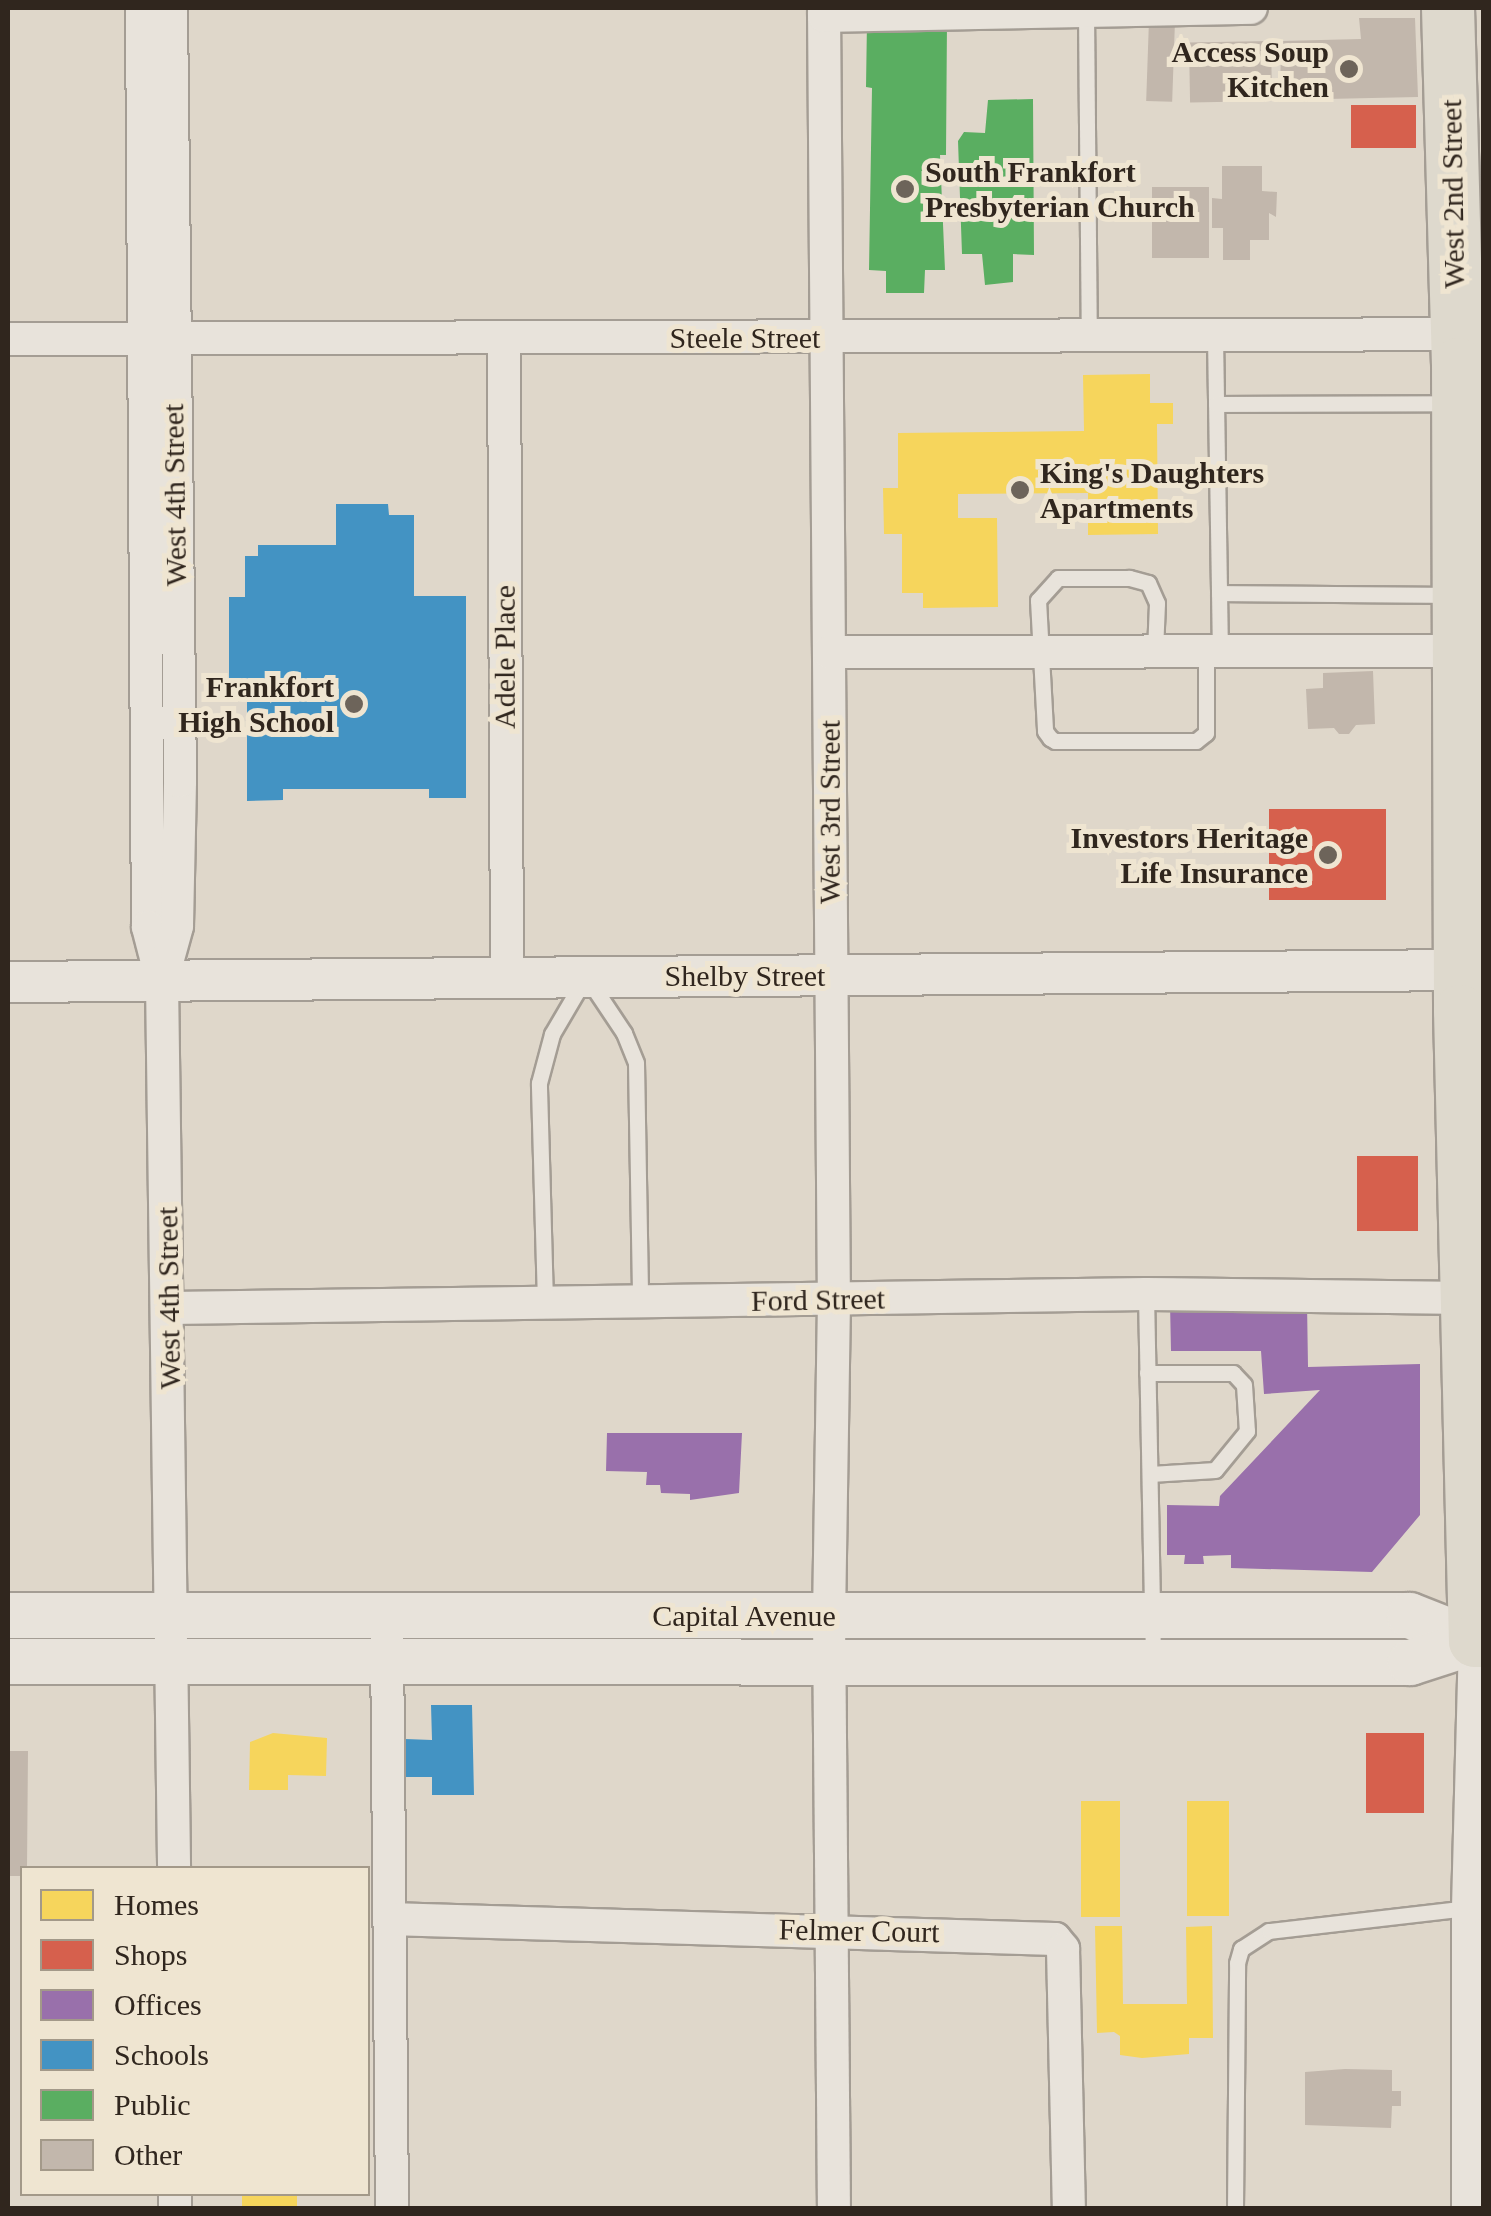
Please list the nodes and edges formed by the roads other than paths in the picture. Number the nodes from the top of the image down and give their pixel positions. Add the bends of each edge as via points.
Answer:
1 (142, 8) edge
2 (171, 8) edge
3 (1252, 8) edge
4 (1448, 8) edge
5 (1086, 11) junction
6 (824, 12) edge
7 (1470, 334) edge
8 (1088, 336) junction
9 (1215, 336) junction
10 (158, 337) junction
11 (504, 337) junction
12 (826, 338) junction
13 (8, 339) edge
14 (1458, 403) junction
15 (1216, 404) junction
16 (1219, 593) junction
17 (1458, 594) junction
18 (1458, 650) junction
19 (1155, 651) junction
20 (1213, 651) junction
21 (829, 652) junction
22 (1038, 652) junction
23 (1471, 970) edge
24 (586, 976) junction
25 (831, 976) junction
26 (507, 978) junction
27 (162, 981) junction
28 (8, 982) edge
29 (1146, 1294) junction
30 (1467, 1298) junction
31 (640, 1301) junction
32 (834, 1301) junction
33 (545, 1302) junction
34 (170, 1308) junction
35 (1147, 1373) junction
36 (1150, 1474) junction
37 (386, 1614) junction
38 (8, 1615) edge
39 (170, 1615) junction
40 (829, 1617) junction
41 (1152, 1618) junction
42 (1479, 1641) edge
43 (8, 1661) edge
44 (387, 1661) junction
45 (830, 1662) junction
46 (173, 1663) junction
47 (1153, 1663) junction
48 (174, 1866) edge
49 (1473, 1912) edge
50 (390, 1919) junction
51 (832, 1931) junction
52 (392, 2208) edge
53 (834, 2208) edge
54 (1069, 2208) edge
55 (1235, 2208) edge
56 (1468, 2208) edge

1 - 10 street, West 4th Street
2 - 10 street, West 4th Street
3 - 5 street
4 - 7 main road, West 2nd Street
5 - 6 street
5 - 8 lane
6 - 12 street, West 3rd Street
7 - 9 street, Steele Street
7 - 14 main road, West 2nd Street
8 - 9 street, Steele Street
8 - 12 street, Steele Street
9 - 15 lane
10 - 11 street, Steele Street
10 - 13 street, Steele Street
10 - 27 street, West 4th Street via 180,781 177,926
11 - 12 street, Steele Street
11 - 26 street, Adele Place
12 - 21 street, West 3rd Street
14 - 15 lane
14 - 17 main road, West 2nd Street
15 - 16 lane
16 - 17 lane
16 - 20 lane
17 - 18 main road, West 2nd Street
18 - 20 street
18 - 23 main road, West 2nd Street
19 - 20 street
19 - 22 street
19 - 22 lane via 1157,603 1148,583 1058,578 1038,600
20 - 22 lane via 1206,733 1196,741 1054,742 1045,731
21 - 22 street
21 - 25 street, West 3rd Street
23 - 25 street, Shelby Street
23 - 30 main road, West 2nd Street
24 - 25 street, Shelby Street
24 - 26 street, Shelby Street
24 - 31 lane via 636,1063
24 - 33 lane via 552,1034 539,1083
25 - 32 street, West 3rd Street
26 - 27 street, Shelby Street
27 - 28 street, Shelby Street
27 - 34 street, West 4th Street
29 - 30 street, Ford Street
29 - 32 street, Ford Street
29 - 35 lane
30 - 42 main road, West 2nd Street
31 - 32 street, Ford Street
31 - 33 street, Ford Street
32 - 40 street, West 3rd Street
33 - 34 street, Ford Street
34 - 39 street, West 4th Street
35 - 36 lane
35 - 36 lane via 1233,1373 1244,1385 1247,1431 1215,1470
36 - 41 lane
37 - 39 main road, Capital Avenue
37 - 40 main road, Capital Avenue
37 - 44 street
38 - 39 main road, Capital Avenue
39 - 46 street, West 4th Street
40 - 41 main road, Capital Avenue
40 - 45 street, West 3rd Street
41 - 42 main road, Capital Avenue via 1408,1615
41 - 47 lane
42 - 47 main road, Capital Avenue via 1410,1662
42 - 49 street
43 - 46 main road, Capital Avenue
44 - 45 main road, Capital Avenue
44 - 46 main road, Capital Avenue
44 - 50 street
45 - 47 main road, Capital Avenue
45 - 51 street, West 3rd Street
46 - 48 street, West 4th Street
49 - 55 lane via 1269,1931 1241,1949
49 - 56 street
50 - 51 street, Felmer Court
50 - 52 street
51 - 53 street, West 3rd Street
51 - 54 street, Felmer Court via 1055,1939 1063,1949

